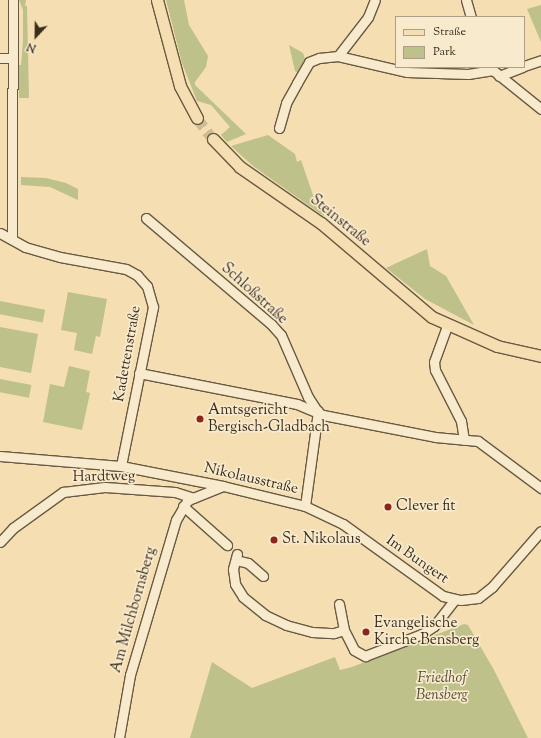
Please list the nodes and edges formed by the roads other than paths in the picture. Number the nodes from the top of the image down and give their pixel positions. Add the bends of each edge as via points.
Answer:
1 (13, 0) edge
2 (157, 0) edge
3 (375, 0) edge
4 (466, 0) edge
5 (471, 16) edge
6 (338, 56) junction
7 (0, 58) edge
8 (12, 58) junction
9 (541, 60) edge
10 (525, 66) edge
11 (516, 68) edge
12 (493, 71) edge
13 (541, 97) edge
14 (537, 106) edge
15 (197, 118) tunnel mouth
16 (279, 128) dead end
17 (213, 140) tunnel mouth
18 (146, 218) dead end
19 (0, 233) edge
20 (12, 239) junction
21 (447, 326) junction
22 (541, 356) edge
23 (139, 373) junction
24 (318, 411) junction
25 (464, 440) junction
26 (0, 456) edge
27 (121, 466) junction
28 (223, 486) junction
29 (541, 488) edge
30 (193, 498) junction
31 (183, 506) junction
32 (305, 506) junction
33 (541, 531) edge
34 (0, 542) edge
35 (227, 545) dead end
36 (263, 576) dead end
37 (455, 599) junction
38 (339, 604) dead end
39 (344, 630) junction
40 (119, 738) edge

1 - 8 street
2 - 15 main road via 180,86
3 - 6 street via 368,17
4 - 5 street
6 - 12 street via 407,72 468,74
6 - 16 street via 309,62 286,103
7 - 8 street
8 - 20 street
9 - 10 street
11 - 12 street
12 - 14 street
13 - 14 street
17 - 21 main road, Steinstraße via 240,167 321,223 417,306
18 - 24 street, Schloßstraße via 271,324 281,336 308,397
19 - 20 street, Kadettenstraße
20 - 23 street, Kadettenstraße via 24,247 60,257 126,269 142,280 150,294 153,307
21 - 22 main road, Steinstraße via 497,346
21 - 25 street via 435,354 435,366 461,421
23 - 24 street via 298,404
23 - 27 street, Kadettenstraße
24 - 25 street via 323,415 428,436
24 - 32 street, Nikolausstraße
25 - 29 street via 484,444
26 - 27 street, Nikolausstraße
27 - 28 street, Nikolausstraße
28 - 30 street
28 - 32 street, Nikolausstraße
30 - 31 street, Am Milchbornsberg
30 - 34 street, Hardtweg via 175,492 105,487 63,492 13,528
31 - 35 street
31 - 40 street, Am Milchbornsberg via 176,520 130,675
32 - 37 street, Im Bungert via 343,524 426,585 443,596
33 - 37 street, Im Bungert via 486,593 470,601
36 - 39 street via 236,557 233,569 235,584 243,598 265,615 286,625 312,632 334,633
37 - 39 street via 434,626 422,634 366,656 354,650
38 - 39 street

